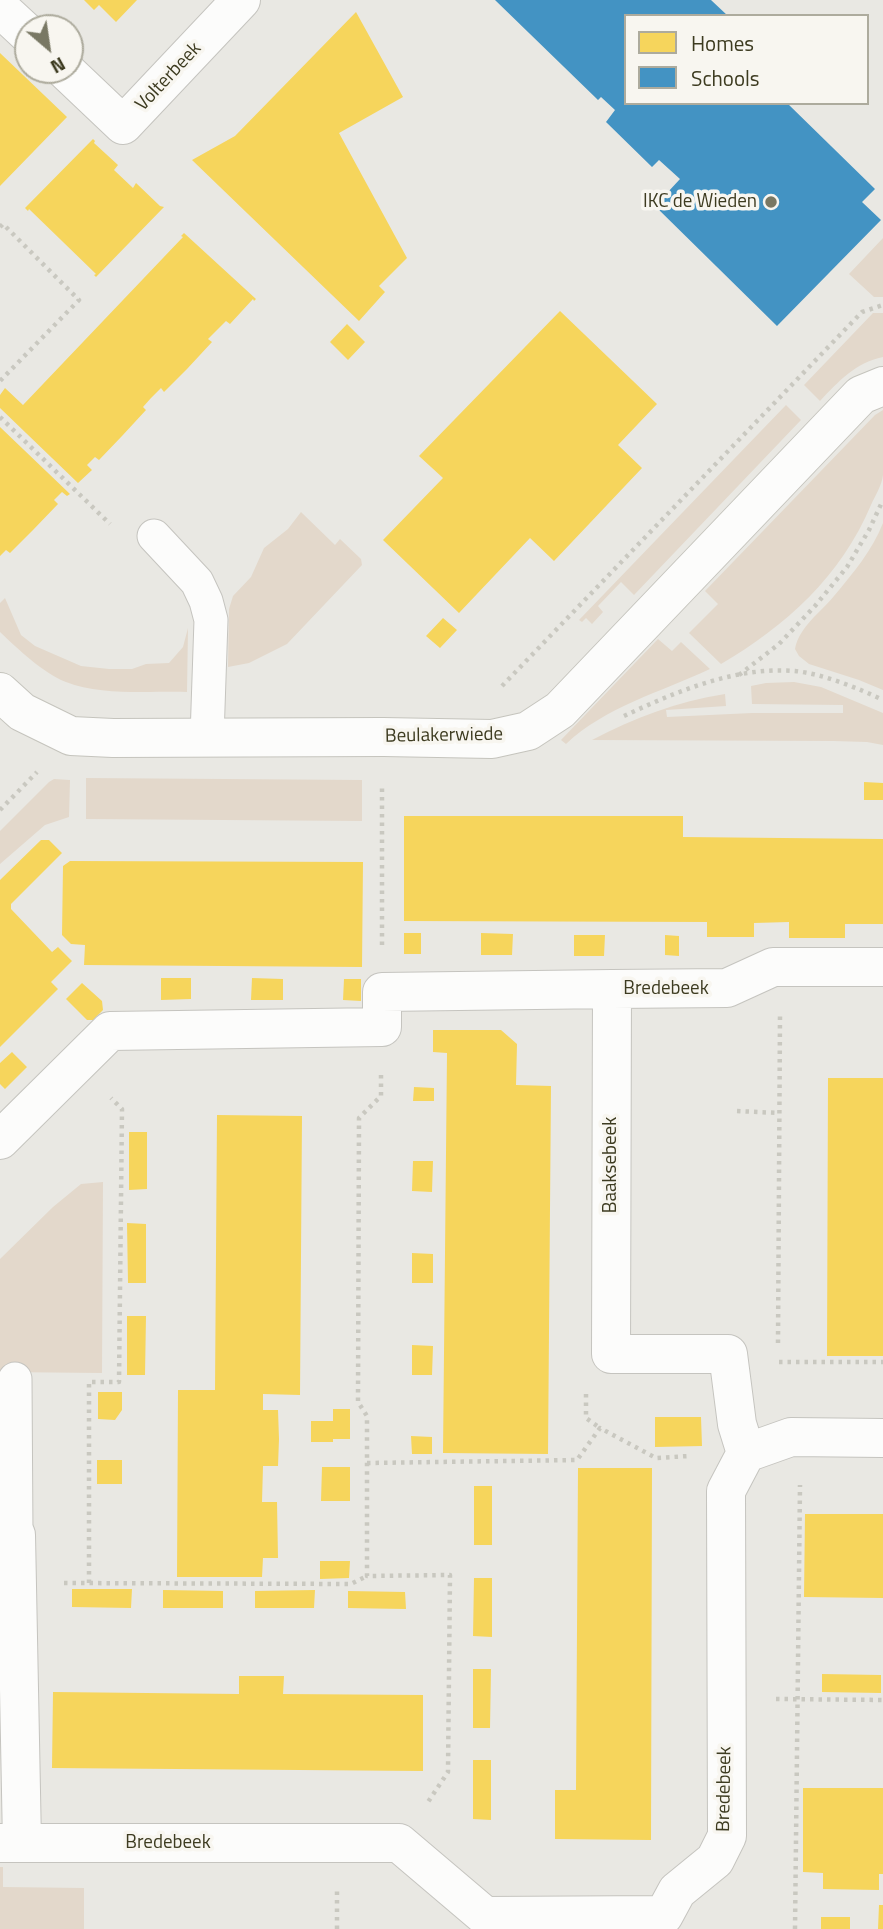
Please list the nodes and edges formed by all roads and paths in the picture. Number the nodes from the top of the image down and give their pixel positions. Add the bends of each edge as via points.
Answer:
1 (241, 0) edge
2 (0, 8) edge
3 (14, 21) edge
4 (80, 84) edge
5 (0, 227) edge
6 (883, 305) edge
7 (0, 382) edge
8 (883, 386) edge
9 (0, 417) edge
10 (883, 500) edge
11 (118, 533) dead end
12 (153, 536) dead end
13 (739, 676) junction
14 (495, 691) dead end
15 (0, 692) edge
16 (883, 700) edge
17 (615, 721) dead end
18 (207, 737) junction
19 (383, 737) junction
20 (773, 967) junction
21 (883, 967) edge
22 (612, 989) junction
23 (382, 1009) junction
24 (77, 1064) junction
25 (737, 1111) dead end
26 (779, 1113) junction
27 (0, 1140) edge
28 (728, 1354) junction
29 (778, 1362) junction
30 (883, 1362) edge
31 (15, 1378) dead end
32 (800, 1437) junction
33 (883, 1438) edge
34 (746, 1452) junction
35 (367, 1463) junction
36 (8, 1527) edge
37 (367, 1576) junction
38 (798, 1699) junction
39 (883, 1700) edge
40 (11, 1843) edge
41 (399, 1843) junction
42 (664, 1922) edge
43 (795, 1929) edge

1 - 4 street, Volterbeek via 123,125
2 - 3 street
5 - 7 path via 2,224 79,300
6 - 14 path via 862,312
8 - 19 street, Beulakerwiede via 861,395 560,710 528,731 492,739
9 - 11 path
10 - 13 path via 847,567 823,597 779,644
12 - 18 lane via 197,582 206,601 211,620
13 - 16 path via 796,671
13 - 17 path via 664,698
15 - 18 street, Beulakerwiede via 22,712 71,736
18 - 19 street, Beulakerwiede
19 - 23 path
20 - 21 street, Bredebeek
20 - 22 street, Bredebeek via 727,988
20 - 26 path via 779,1013
22 - 23 street
22 - 28 street, Baaksebeek via 611,1354
23 - 24 street via 110,1031
23 - 35 path via 381,1097 359,1118 358,1402 367,1416
24 - 27 street
24 - 37 path via 122,1109 120,1382 89,1382 89,1583 351,1584
25 - 26 path
26 - 29 path
28 - 29 path
28 - 34 street via 737,1424
29 - 30 path
31 - 36 lane
32 - 33 street
32 - 34 street
32 - 38 path
34 - 35 path via 656,1458 600,1428 577,1460
34 - 42 street, Bredebeek via 726,1491 727,1836 715,1860 677,1891
35 - 37 path
36 - 40 street, Bredebeek
37 - 41 path via 450,1575 448,1772
38 - 39 path
38 - 43 path
40 - 41 street, Bredebeek
41 - 42 street, Bredebeek via 485,1916

